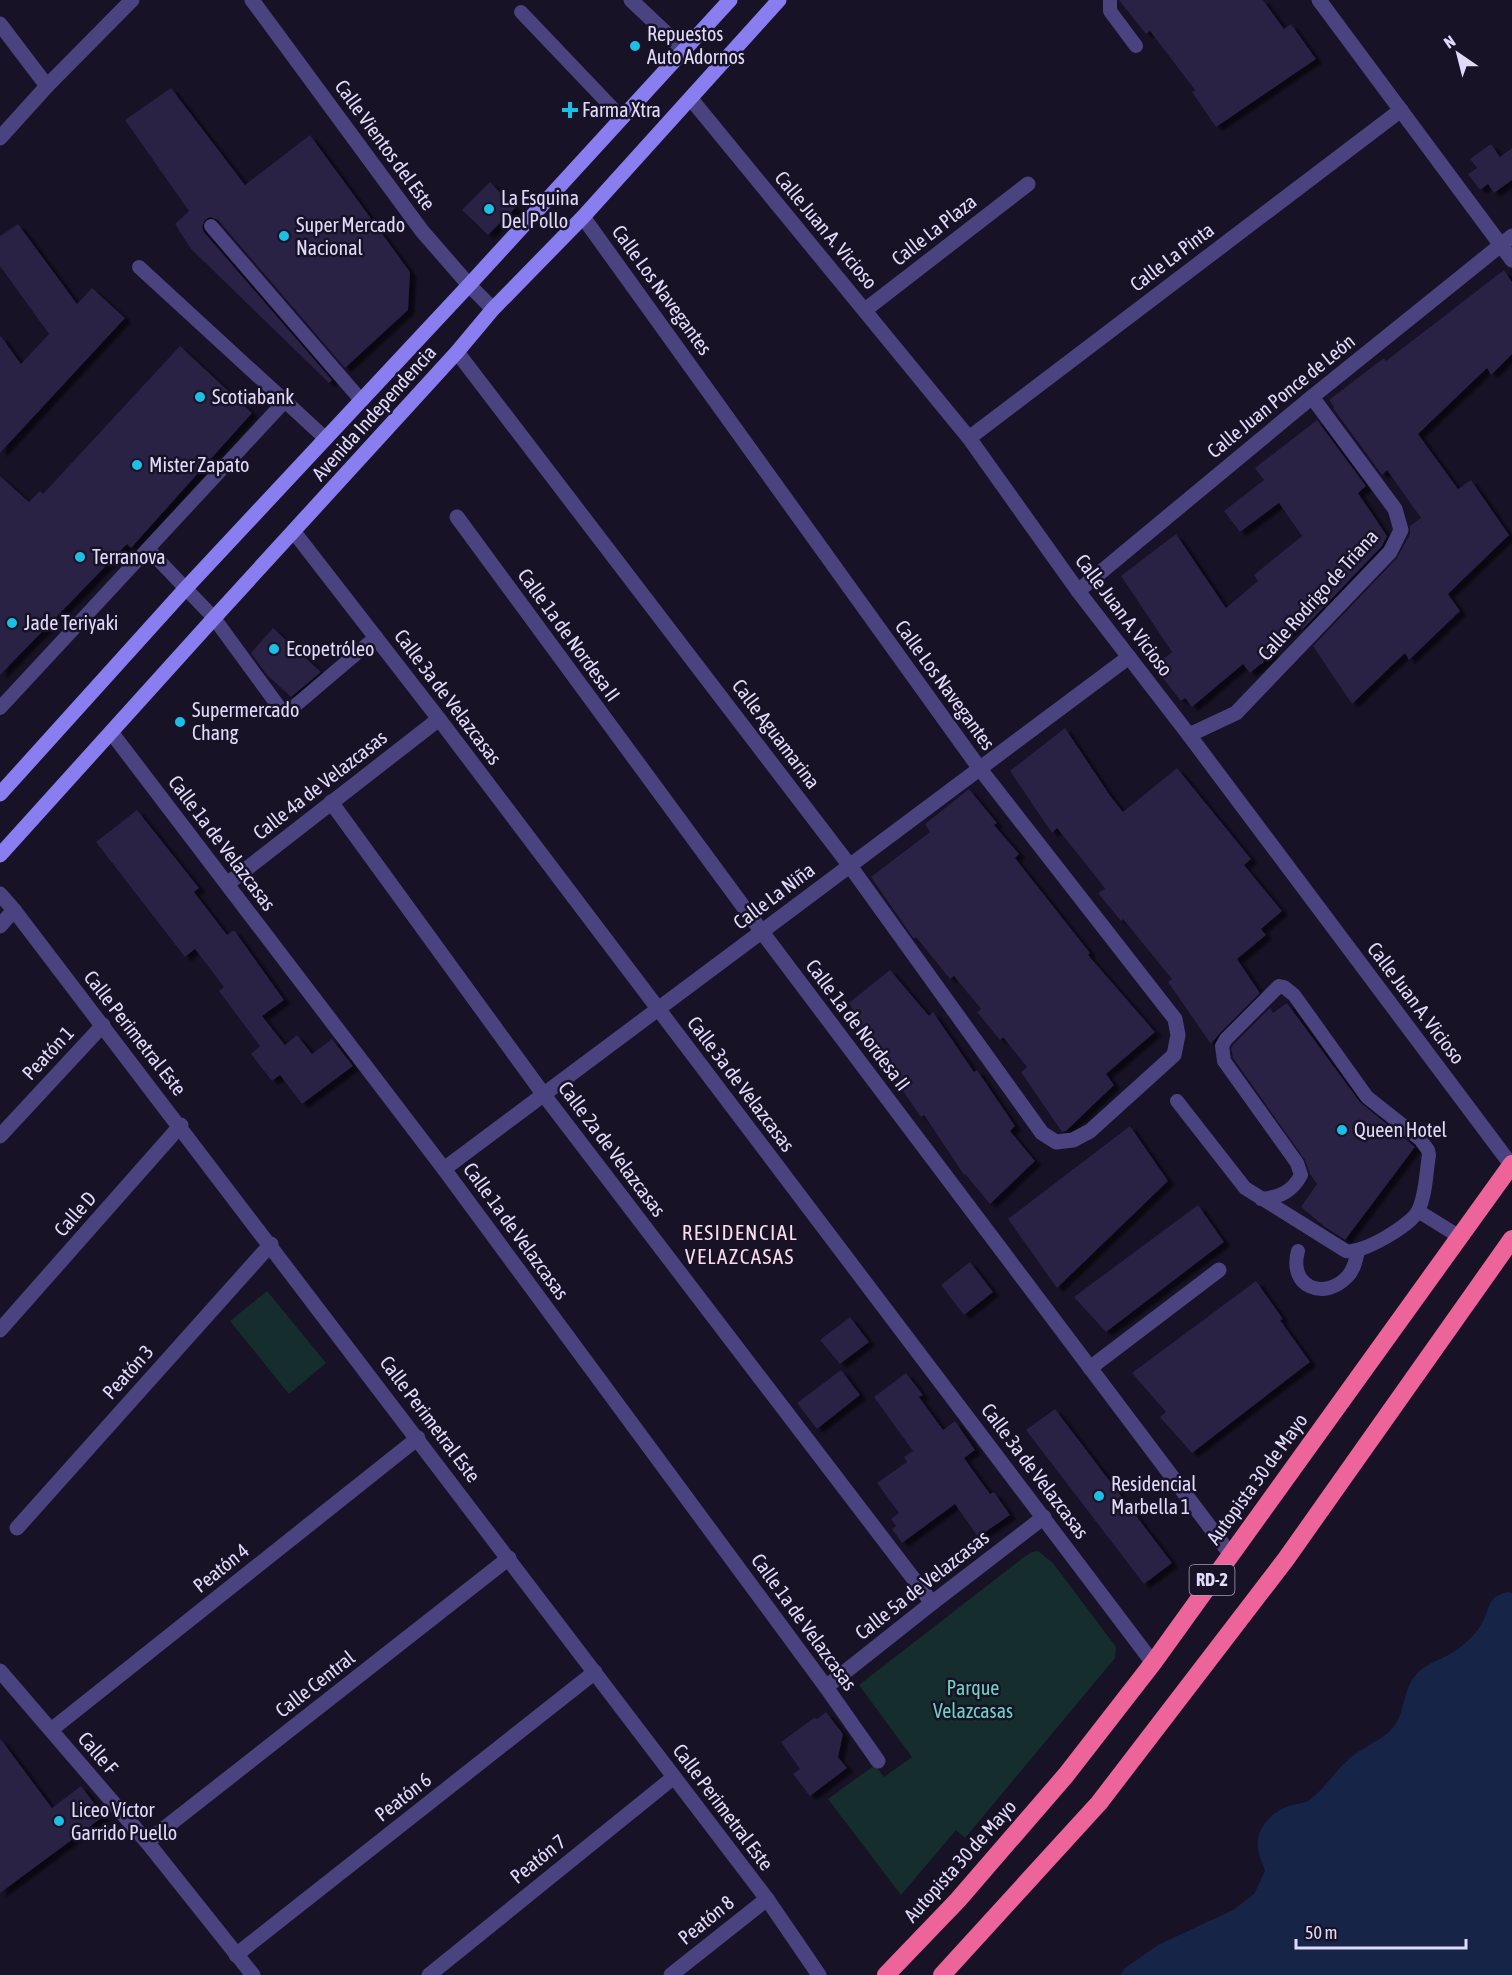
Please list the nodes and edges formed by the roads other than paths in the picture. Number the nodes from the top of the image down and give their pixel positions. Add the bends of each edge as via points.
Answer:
1 (132, 0) edge
2 (252, 0) edge
3 (631, 0) edge
4 (730, 0) edge
5 (779, 0) edge
6 (1110, 0) edge
7 (1319, 0) edge
8 (521, 12) dead end
9 (0, 24) edge
10 (1136, 46) dead end
11 (684, 50) junction
12 (47, 86) junction
13 (691, 99) junction
14 (1401, 110) junction
15 (622, 118) junction
16 (0, 138) edge
17 (1028, 184) dead end
18 (583, 217) junction
19 (211, 226) dead end
20 (1507, 241) edge
21 (1512, 260) edge
22 (139, 267) dead end
23 (469, 285) junction
24 (493, 309) junction
25 (865, 310) junction
26 (457, 352) junction
27 (1312, 397) junction
28 (360, 399) junction
29 (285, 401) junction
30 (969, 438) junction
31 (326, 439) junction
32 (456, 517) dead end
33 (294, 532) junction
34 (148, 549) junction
35 (186, 588) junction
36 (1078, 591) junction
37 (214, 618) junction
38 (376, 637) junction
39 (1129, 657) junction
40 (0, 708) edge
41 (439, 719) junction
42 (111, 732) junction
43 (1189, 735) junction
44 (980, 769) junction
45 (0, 794) edge
46 (331, 802) junction
47 (0, 855) edge
48 (850, 866) junction
49 (227, 884) junction
50 (0, 894) edge
51 (15, 910) junction
52 (0, 926) edge
53 (762, 932) junction
54 (658, 1009) junction
55 (103, 1025) junction
56 (544, 1095) junction
57 (1177, 1101) dead end
58 (181, 1125) junction
59 (0, 1136) edge
60 (1056, 1142) joint
61 (1512, 1165) edge
62 (444, 1169) junction
63 (1261, 1199) junction
64 (1418, 1210) junction
65 (1460, 1237) junction
66 (1512, 1239) edge
67 (270, 1244) junction
68 (1298, 1251) dead end
69 (1358, 1251) junction
70 (1219, 1270) dead end
71 (0, 1330) edge
72 (1090, 1368) junction
73 (418, 1438) junction
74 (1044, 1517) junction
75 (16, 1528) dead end
76 (1231, 1555) junction
77 (509, 1558) junction
78 (932, 1603) junction
79 (1153, 1663) junction
80 (0, 1671) edge
81 (595, 1672) junction
82 (826, 1688) junction
83 (51, 1730) junction
84 (878, 1761) dead end
85 (674, 1777) junction
86 (147, 1842) junction
87 (767, 1899) junction
88 (236, 1955) junction
89 (253, 1975) edge
90 (429, 1975) edge
91 (671, 1975) edge
92 (819, 1975) edge
93 (886, 1975) edge
94 (942, 1975) edge

1 - 12 street
2 - 23 street, Calle Vientos del Este via 422,231
3 - 11 street
4 - 11 main road, Avenida Independencia
5 - 13 main road, Avenida Independencia
6 - 10 lane via 1110,11
7 - 14 street
8 - 15 lane
9 - 12 street
11 - 15 main road, Avenida Independencia
12 - 16 street
13 - 18 main road, Avenida Independencia
13 - 25 street, Calle Juan A. Vicioso
14 - 20 street
14 - 30 street, Calle La Pinta
15 - 23 main road, Avenida Independencia
17 - 25 street, Calle La Plaza
18 - 24 main road, Avenida Independencia
18 - 44 street, Calle Los Navegantes
19 - 28 lane
20 - 21 street
20 - 27 street, Calle Juan Ponce de León
22 - 29 lane
23 - 24 street, Calle Vientos del Este
23 - 28 main road, Avenida Independencia
24 - 26 main road, Avenida Independencia
25 - 30 street, Calle Juan A. Vicioso
26 - 33 main road, Avenida Independencia
26 - 48 street, Calle Aguamarina
27 - 36 street, Calle Juan Ponce de León
27 - 43 street, Calle Rodrigo de Triana via 1395,509 1401,530 1390,552 1236,713
28 - 31 main road, Avenida Independencia
29 - 31 lane
29 - 34 lane
30 - 36 street, Calle Juan A. Vicioso
31 - 35 main road, Avenida Independencia
32 - 53 street, Calle 1a de Nordesa II
33 - 37 main road, Avenida Independencia
33 - 38 street, Calle 3a de Velazcasas
34 - 35 lane
34 - 40 lane
35 - 37 lane
35 - 45 main road, Avenida Independencia
36 - 39 street, Calle Juan A. Vicioso
37 - 38 lane via 284,710 290,710
37 - 42 main road, Avenida Independencia
38 - 41 street, Calle 3a de Velazcasas
39 - 43 street, Calle Juan A. Vicioso
39 - 44 street, Calle La Niña
41 - 46 street, Calle 4a de Velazcasas
41 - 54 street, Calle 3a de Velazcasas
42 - 47 main road, Avenida Independencia
42 - 49 street, Calle 1a de Velazcasas
43 - 61 street, Calle Juan A. Vicioso
44 - 48 street, Calle La Niña
44 - 60 street, Calle Los Navegantes via 1174,1019 1178,1035 1174,1055 1090,1131 1073,1140
46 - 49 street, Calle 4a de Velazcasas
46 - 56 street, Calle 2a de Velazcasas
48 - 53 street, Calle La Niña
48 - 60 street, Calle Aguamarina via 1042,1134
49 - 62 street, Calle 1a de Velazcasas
50 - 51 street, Calle Perimetral Este
51 - 52 street
51 - 55 street, Calle Perimetral Este
53 - 54 street, Calle La Niña
53 - 72 street, Calle 1a de Nordesa II
54 - 56 street, Calle La Niña
54 - 74 street, Calle 3a de Velazcasas
55 - 58 street, Calle Perimetral Este
55 - 59 street, Peatón 1
56 - 62 street, Calle La Niña
56 - 78 street, Calle 2a de Velazcasas
57 - 63 lane via 1245,1188
58 - 67 street, Calle Perimetral Este
58 - 71 street, Calle D
61 - 65 highway, Autopista 30 de Mayo / RD-2
62 - 82 street, Calle 1a de Velazcasas
63 - 64 lane via 1286,1194 1301,1175 1297,1162 1221,1054 1226,1039 1279,986 1294,995 1367,1097 1420,1139 1428,1150
63 - 69 lane via 1346,1251
64 - 65 lane
64 - 69 lane via 1393,1232
65 - 76 highway, Autopista 30 de Mayo / RD-2
66 - 94 highway, RD-2 via 1286,1559 1099,1803
67 - 73 street, Calle Perimetral Este
67 - 75 street, Peatón 3
68 - 69 lane via 1296,1274 1318,1289 1335,1286 1348,1277
70 - 72 street
72 - 76 street, Calle 1a de Nordesa II
73 - 77 street, Calle Perimetral Este
73 - 83 street, Peatón 4
74 - 78 street, Calle 5a de Velazcasas
74 - 79 street, Calle 3a de Velazcasas
76 - 79 highway, Autopista 30 de Mayo / RD-2
77 - 81 street, Calle Perimetral Este
77 - 86 street, Calle Central
78 - 82 street, Calle 5a de Velazcasas
79 - 93 highway, Autopista 30 de Mayo / RD-2 via 1066,1775 958,1900
80 - 83 street, Calle F
81 - 85 street, Calle Perimetral Este
81 - 88 street, Peatón 6
82 - 84 street, Calle 1a de Velazcasas
83 - 86 street, Calle F
85 - 87 street, Calle Perimetral Este
85 - 90 street, Peatón 7
86 - 88 street, Calle F
87 - 91 street, Peatón 8
87 - 92 street, Calle Perimetral Este
88 - 89 street, Calle F

